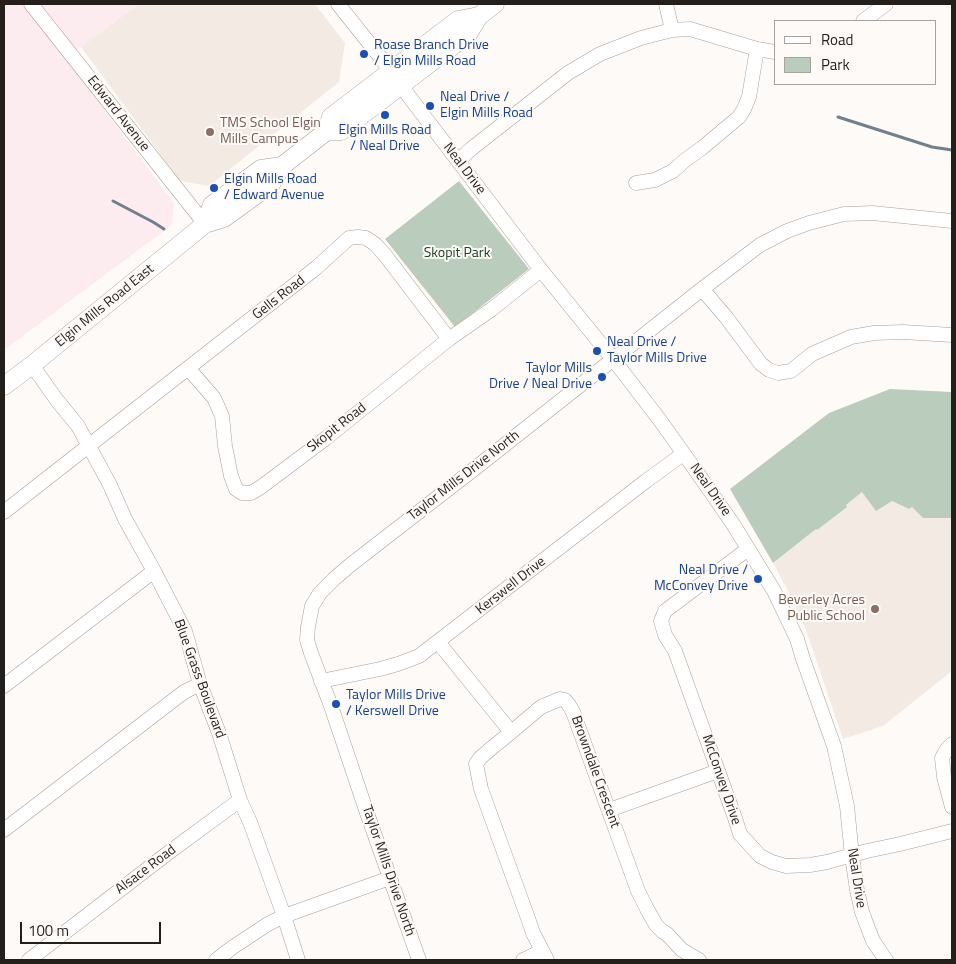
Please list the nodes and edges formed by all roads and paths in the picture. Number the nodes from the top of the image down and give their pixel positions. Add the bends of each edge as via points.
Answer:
1 (31, 4) edge
2 (338, 4) edge
3 (495, 4) edge
4 (666, 4) edge
5 (886, 4) edge
6 (864, 20) edge
7 (672, 30) junction
8 (757, 49) junction
9 (774, 52) edge
10 (396, 78) junction
11 (458, 161) junction
12 (636, 183) dead end
13 (952, 221) edge
14 (205, 224) junction
15 (541, 270) junction
16 (702, 289) junction
17 (952, 335) edge
18 (449, 340) junction
19 (613, 359) junction
20 (32, 365) junction
21 (188, 368) junction
22 (4, 386) edge
23 (88, 446) junction
24 (683, 454) junction
25 (4, 512) edge
26 (748, 549) junction
27 (154, 571) junction
28 (438, 642) junction
29 (321, 681) junction
30 (200, 684) junction
31 (4, 686) edge
32 (511, 732) junction
33 (952, 744) edge
34 (718, 771) junction
35 (240, 800) junction
36 (952, 807) edge
37 (609, 810) junction
38 (4, 830) edge
39 (952, 831) edge
40 (852, 856) junction
41 (390, 878) junction
42 (284, 916) junction
43 (545, 956) edge
44 (29, 960) edge
45 (216, 960) edge
46 (298, 960) edge
47 (419, 960) edge
48 (523, 960) edge
49 (699, 960) edge
50 (886, 960) edge

1 - 14 street, Edward Avenue
2 - 10 street, Neal Drive
3 - 10 main road, Elgin Mills Road East via 479,16 468,34
4 - 7 street
5 - 6 street
7 - 8 street via 690,29
7 - 11 street via 600,54 568,73
8 - 9 street
8 - 12 street via 749,97 739,117 673,171 655,180
10 - 11 street, Neal Drive
10 - 14 main road, Elgin Mills Road East via 341,130 327,131 282,166 271,184 224,218
11 - 15 street, Neal Drive
13 - 16 street, Taylor Mills Drive North via 872,213 826,218 787,231 760,245
14 - 20 main road, Elgin Mills Road East
15 - 18 street, Skopit Road
15 - 19 street, Neal Drive
16 - 17 street via 761,364 778,373 791,371 812,354 851,337 903,332
16 - 19 street, Taylor Mills Drive North
18 - 21 street, Gells Road via 375,244 366,238 353,237
18 - 21 street, Skopit Road via 261,487 242,493 236,489 231,476 222,416 214,398
19 - 24 street, Neal Drive
19 - 29 street, Taylor Mills Drive North via 342,571 320,593 312,606 307,640
20 - 22 main road, Elgin Mills Road East
20 - 23 street, Blue Grass Boulevard via 78,426
21 - 23 street, Gells Road
23 - 25 street, Gells Road
23 - 27 street, Blue Grass Boulevard
24 - 26 street, Neal Drive
24 - 28 street, Kerswell Drive
26 - 34 street, McConvey Drive via 665,611 661,622 675,651
26 - 40 street, Neal Drive via 774,591 797,639 834,746 847,806
27 - 30 street, Blue Grass Boulevard via 185,631
27 - 31 street
28 - 29 street, Kerswell Drive via 419,656 398,664
28 - 32 street
29 - 41 street, Taylor Mills Drive North
30 - 35 street, Blue Grass Boulevard
30 - 38 street via 184,692
32 - 37 street, Browndale Crescent via 541,707 565,700 574,712
32 - 43 street, Browndale Crescent via 476,764 483,796 533,933
33 - 36 street via 942,758
34 - 37 street
34 - 40 street, McConvey Drive via 740,834 760,856 786,866 810,865
35 - 42 street, Blue Grass Boulevard
35 - 44 street, Alsace Road
37 - 49 street, Browndale Crescent via 638,891 656,925 682,950
39 - 40 street, McConvey Drive
40 - 50 street, Neal Drive via 862,912
41 - 42 street
41 - 47 street, Taylor Mills Drive North
42 - 45 street via 256,931
42 - 46 street, Blue Grass Boulevard
43 - 48 street

